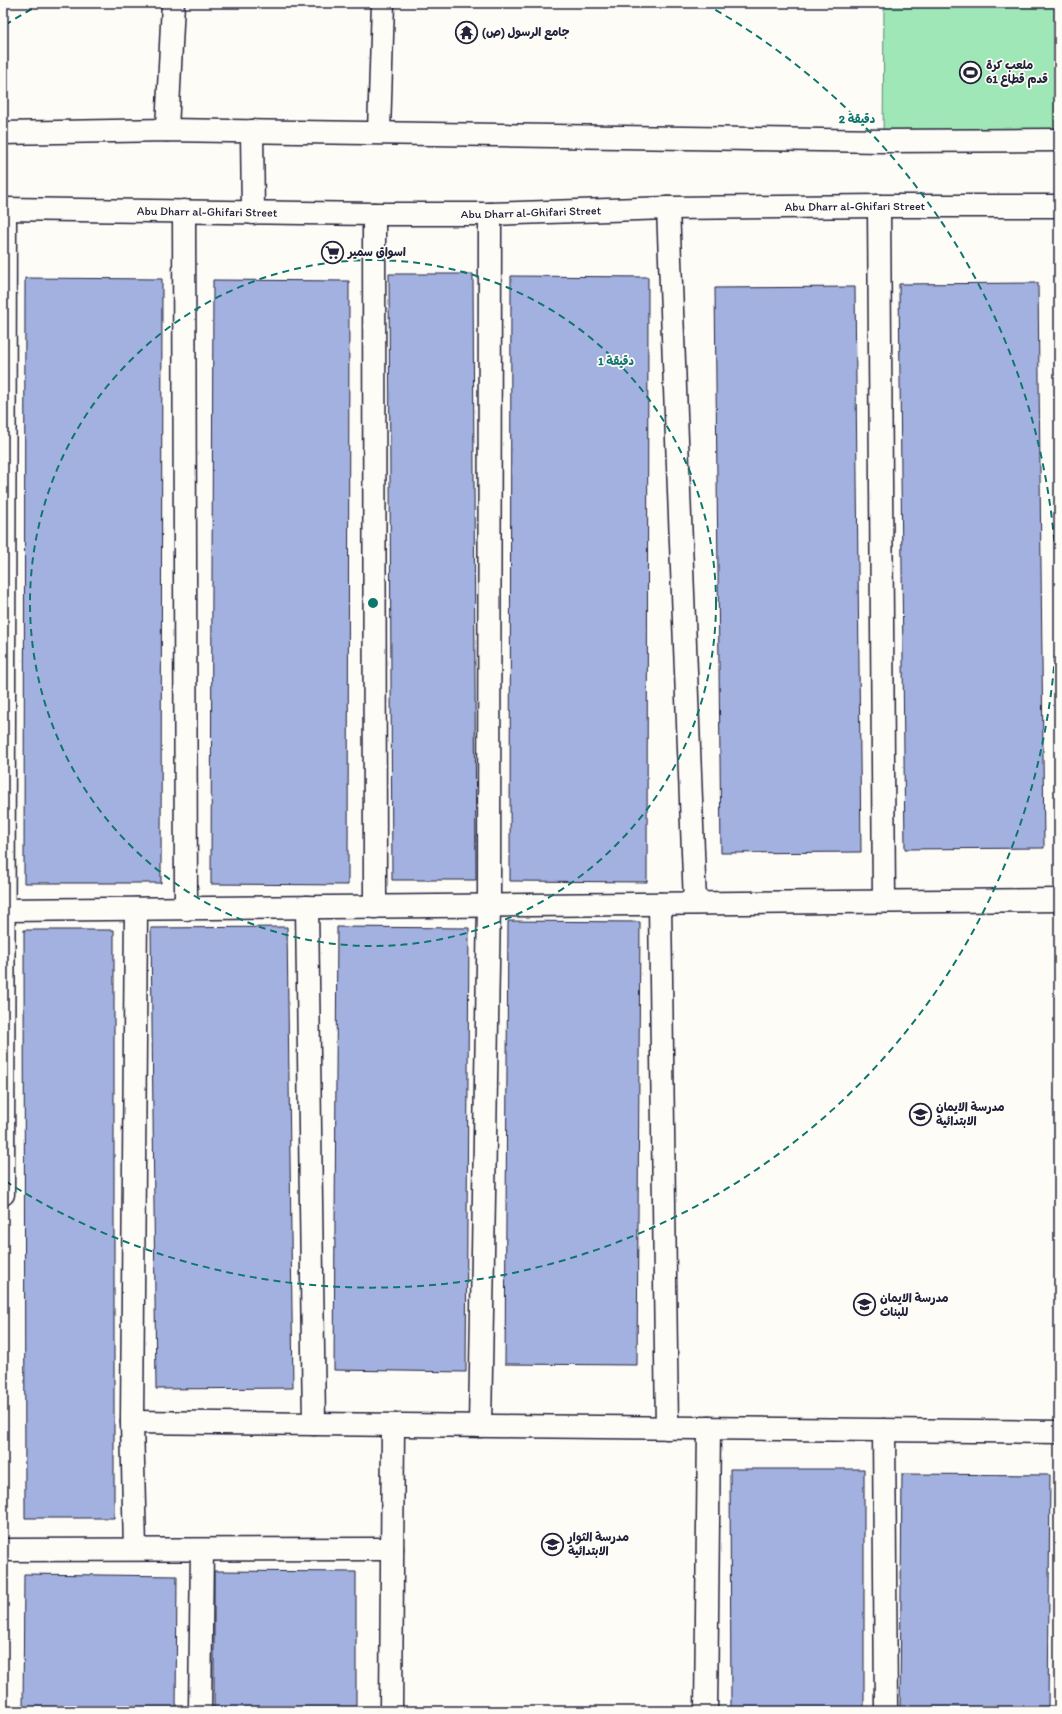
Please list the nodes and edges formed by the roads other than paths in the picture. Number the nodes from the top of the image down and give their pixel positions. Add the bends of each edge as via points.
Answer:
1 (173, 3) edge
2 (383, 3) edge
3 (167, 130) junction
4 (252, 131) junction
5 (379, 132) junction
6 (3, 133) edge
7 (1059, 140) edge
8 (879, 206) junction
9 (1059, 206) edge
10 (668, 208) junction
11 (4, 209) edge
12 (184, 211) junction
13 (253, 213) junction
14 (374, 214) junction
15 (490, 214) junction
16 (4, 804) edge
17 (1059, 900) edge
18 (884, 901) junction
19 (695, 903) junction
20 (660, 904) junction
21 (489, 906) junction
22 (307, 907) junction
23 (375, 907) junction
24 (136, 909) junction
25 (186, 909) junction
26 (4, 910) junction
27 (3, 1194) edge
28 (132, 1422) junction
29 (314, 1424) junction
30 (393, 1425) junction
31 (480, 1426) junction
32 (667, 1428) junction
33 (710, 1428) junction
34 (884, 1430) junction
35 (1059, 1432) edge
36 (135, 1549) junction
37 (392, 1549) junction
38 (3, 1550) edge
39 (202, 1550) junction
40 (200, 1711) edge
41 (391, 1711) edge
42 (706, 1711) edge
43 (886, 1711) edge

1 - 3 street
2 - 5 street
3 - 4 street
3 - 6 street
4 - 5 street
4 - 13 street
5 - 7 street via 883,141
8 - 9 street, Abu Dharr al-Ghifari Street
8 - 10 street, Abu Dharr al-Ghifari Street
8 - 18 street
10 - 15 street, Abu Dharr al-Ghifari Street
10 - 19 street
11 - 12 street, Abu Dharr al-Ghifari Street
11 - 16 street
12 - 13 street, Abu Dharr al-Ghifari Street
12 - 25 street
13 - 14 street, Abu Dharr al-Ghifari Street
14 - 15 street, Abu Dharr al-Ghifari Street
14 - 23 street
15 - 21 street
16 - 26 street
17 - 18 street
18 - 19 street
19 - 20 street
20 - 21 street
20 - 32 street
21 - 23 street
21 - 31 street
22 - 23 street
22 - 25 street
22 - 29 street
24 - 25 street
24 - 26 street
24 - 28 street
26 - 27 street
28 - 29 street
28 - 36 street
29 - 30 street
30 - 31 street
30 - 37 street
31 - 32 street
32 - 33 street
33 - 34 street
33 - 42 street
34 - 35 street
34 - 43 street
36 - 38 street
36 - 39 street
37 - 39 street
37 - 41 street
39 - 40 street

